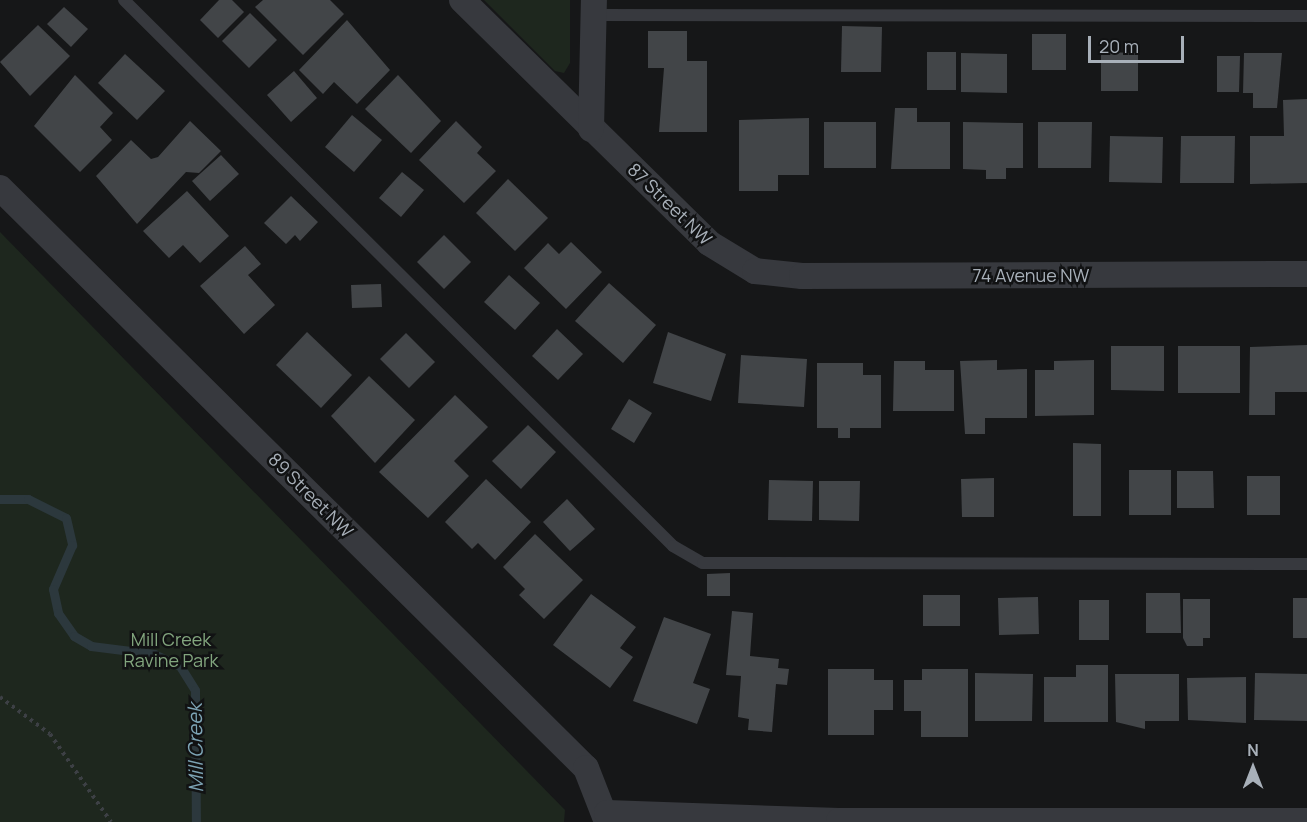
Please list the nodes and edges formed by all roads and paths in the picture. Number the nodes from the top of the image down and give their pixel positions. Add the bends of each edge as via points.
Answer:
1 (124, 0) edge
2 (462, 0) edge
3 (594, 8) edge
4 (1307, 16) edge
5 (591, 129) junction
6 (0, 188) edge
7 (754, 271) joint
8 (1307, 274) edge
9 (1307, 564) edge
10 (0, 697) edge
11 (607, 818) edge
12 (1307, 821) edge
13 (111, 822) edge
14 (839, 822) edge
15 (1178, 822) edge

1 - 9 lane via 674,546 703,563
2 - 5 street, 87 Street NW
3 - 4 lane
3 - 5 street
5 - 7 street, 87 Street NW via 709,243
6 - 11 street, 89 Street NW via 586,768
7 - 8 street, 74 Avenue NW via 802,276
10 - 13 path via 50,734
11 - 14 street
12 - 15 street
14 - 15 street

